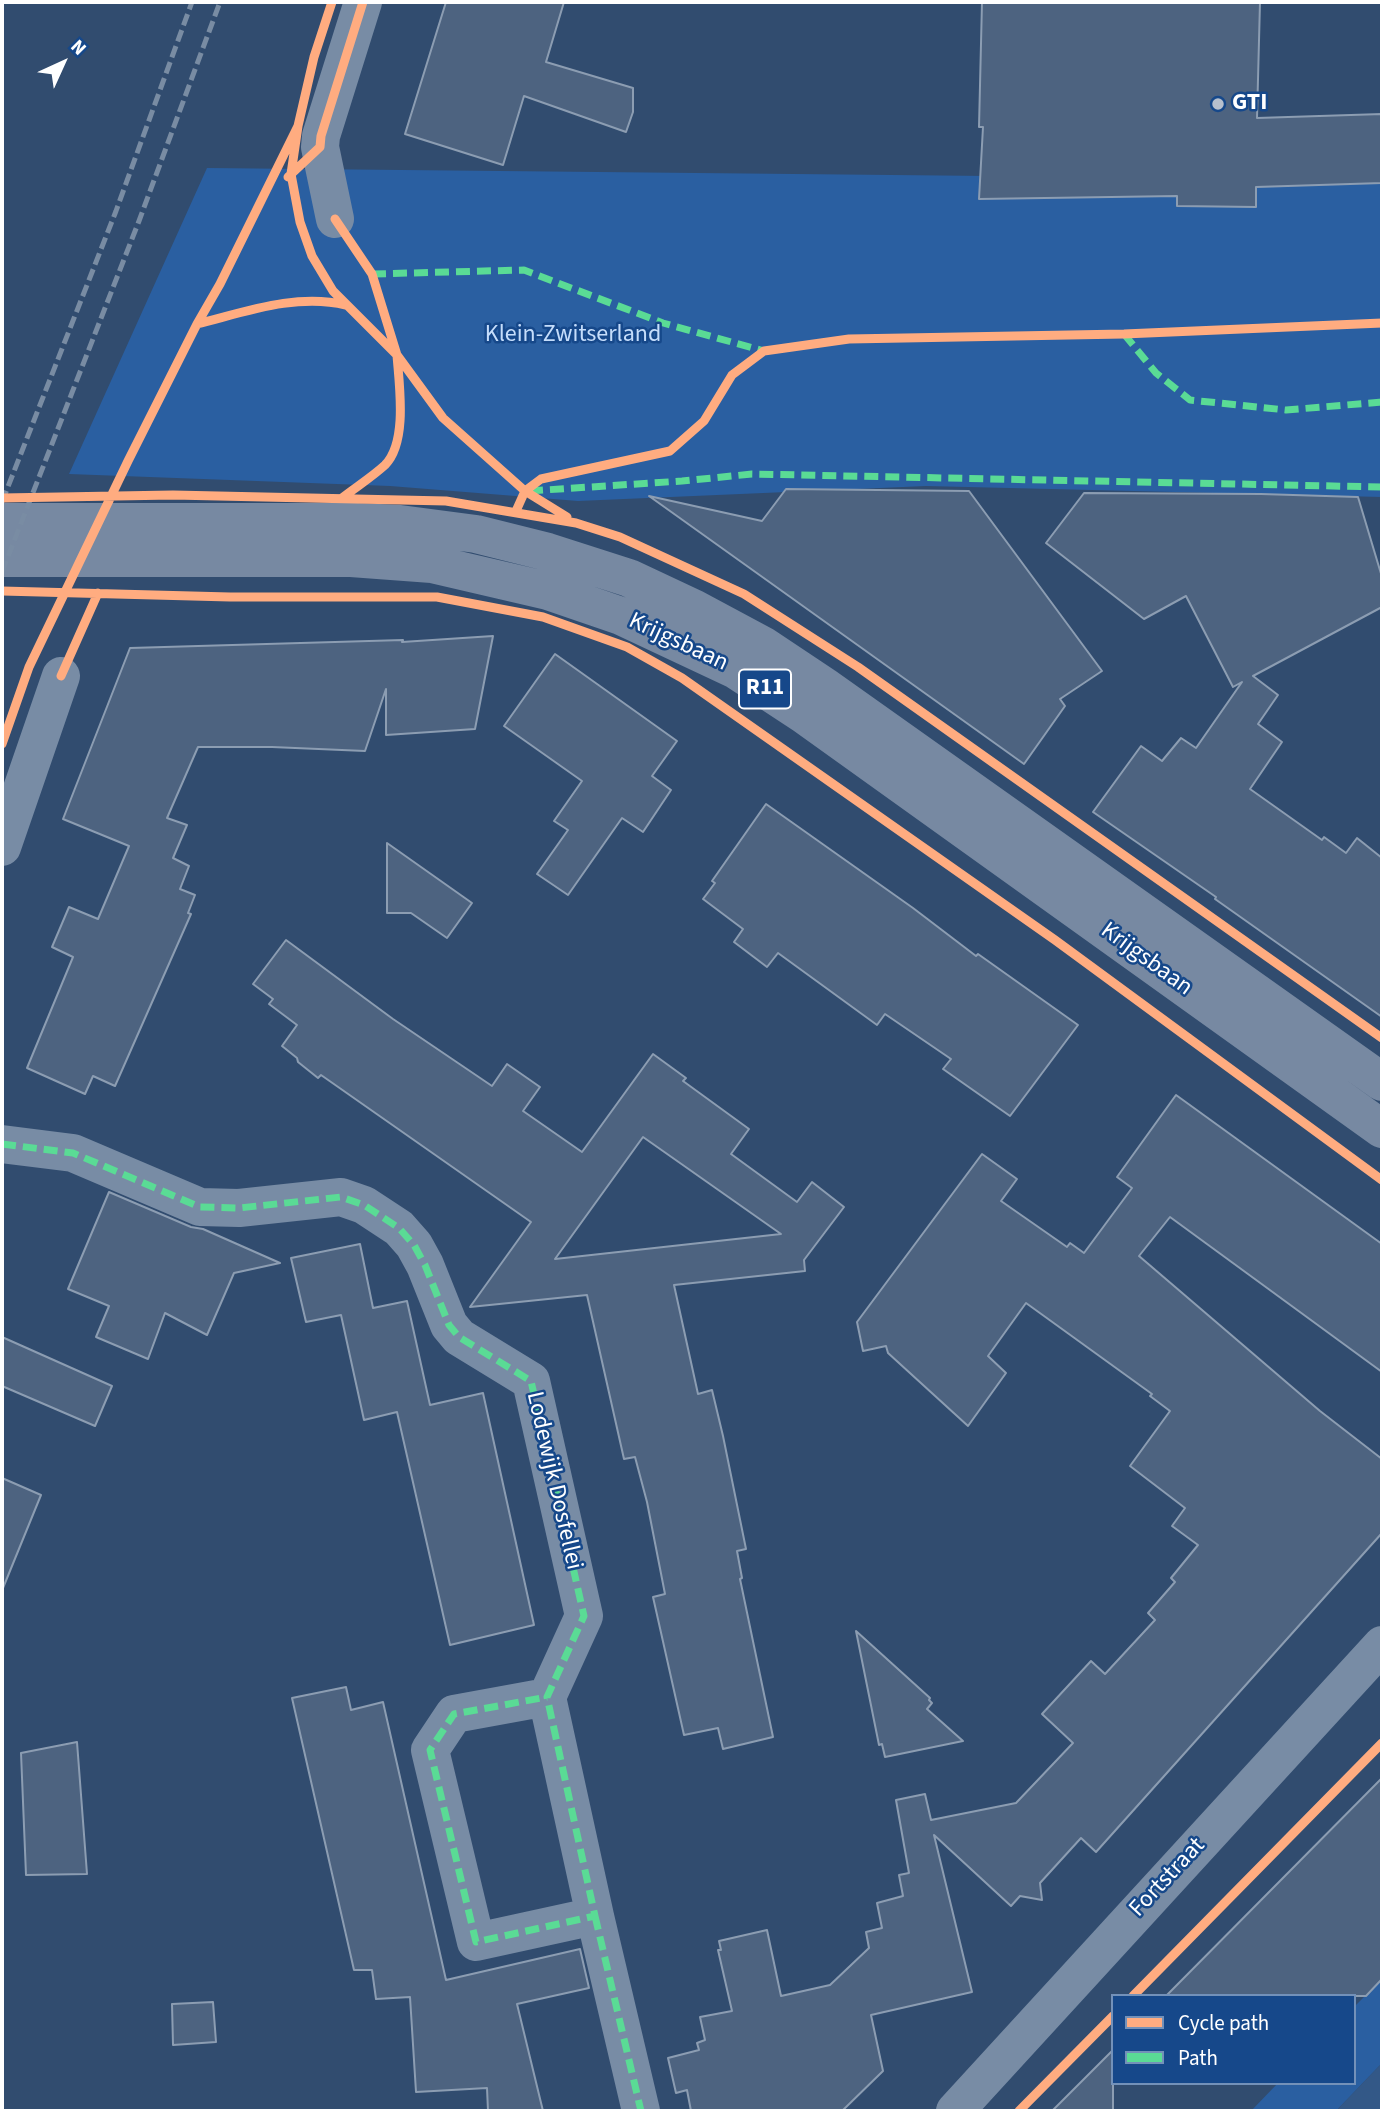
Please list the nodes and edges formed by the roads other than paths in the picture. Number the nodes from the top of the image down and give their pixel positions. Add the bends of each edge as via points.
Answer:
1 (363, 2) edge
2 (335, 219) dead end
3 (2, 522) edge
4 (17, 559) edge
5 (61, 676) dead end
6 (2, 847) edge
7 (1382, 1082) edge
8 (1382, 1129) edge
9 (2, 1144) edge
10 (1382, 1645) edge
11 (547, 1696) junction
12 (595, 1916) junction
13 (641, 2111) edge
14 (955, 2111) edge

1 - 2 street via 321,136
3 - 7 main road, Krijgsbaan / R11 via 400,524 476,534 629,578 764,646 824,686
4 - 8 main road, Krijgsbaan / R11 via 337,558 432,564 548,591 621,616 736,670 803,714
5 - 6 street
9 - 11 street, Lodewijk Dosfellei via 73,1153 200,1207 239,1208 341,1197 364,1205 399,1228 414,1245 449,1325 459,1337 531,1381 584,1616
10 - 14 street, Fortstraat
11 - 12 street
11 - 12 street via 454,1714 430,1750 476,1942
12 - 13 street

